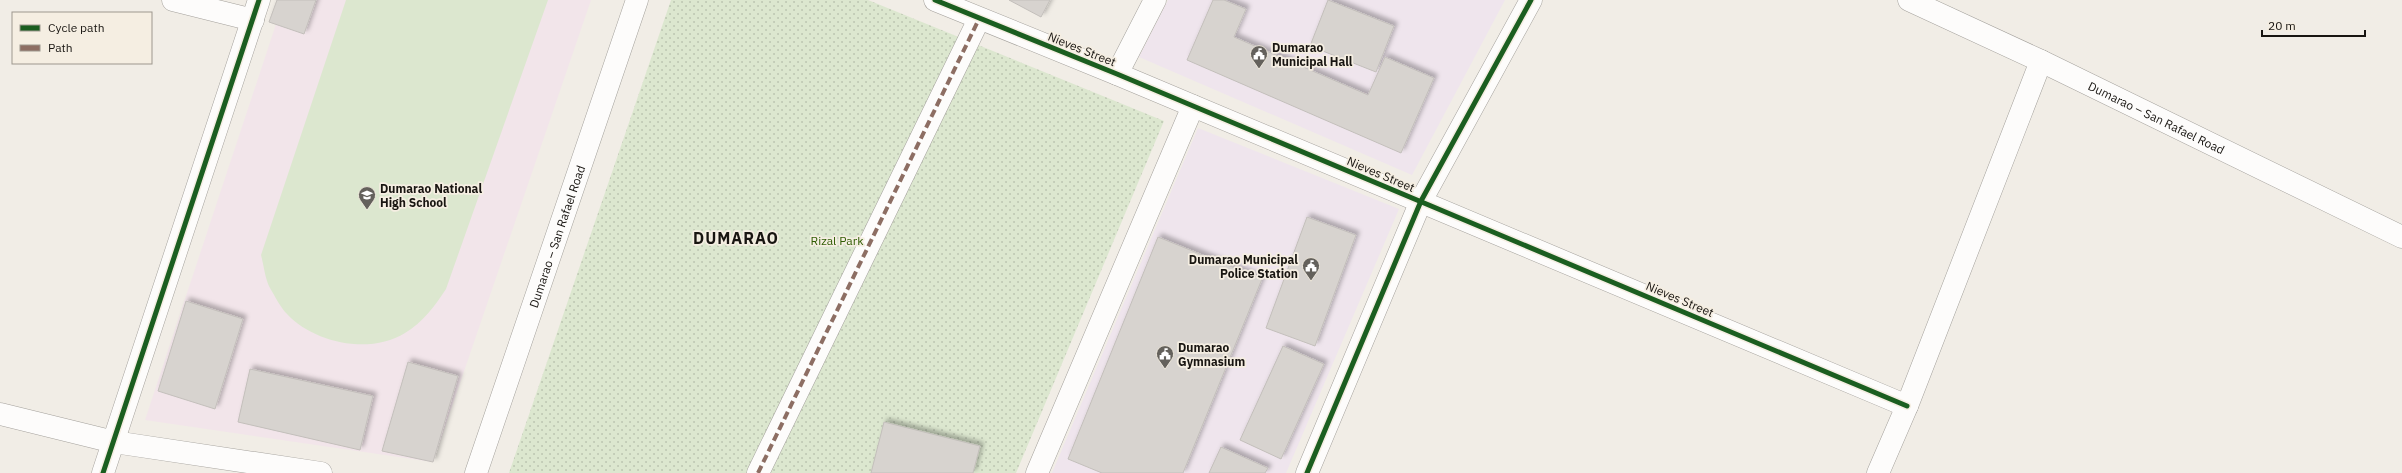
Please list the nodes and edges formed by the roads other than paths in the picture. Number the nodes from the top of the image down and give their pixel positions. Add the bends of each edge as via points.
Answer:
1 (173, 0) edge
2 (637, 0) edge
3 (935, 0) edge
4 (1155, 0) edge
5 (1531, 0) edge
6 (1909, 0) edge
7 (256, 10) edge
8 (979, 19) junction
9 (2041, 61) junction
10 (1117, 74) junction
11 (1194, 106) junction
12 (1421, 201) junction
13 (2402, 237) edge
14 (1907, 406) junction
15 (0, 414) edge
16 (114, 442) junction
17 (103, 473) edge
18 (321, 473) edge
19 (476, 473) edge
20 (758, 473) edge
21 (1037, 473) edge
22 (1307, 473) edge
23 (1878, 473) edge

1 - 7 street
2 - 19 street, Dumarao – San Rafael Road
3 - 8 street, Nieves Street
4 - 10 street
5 - 12 street
6 - 9 street, Dumarao – San Rafael Road
7 - 16 street
8 - 10 street, Nieves Street
8 - 20 street
9 - 13 street, Dumarao – San Rafael Road
9 - 14 street
10 - 11 street, Nieves Street
11 - 12 street, Nieves Street
11 - 21 street
12 - 14 street, Nieves Street
12 - 22 street
14 - 23 street
15 - 16 street
16 - 17 street
16 - 18 street

